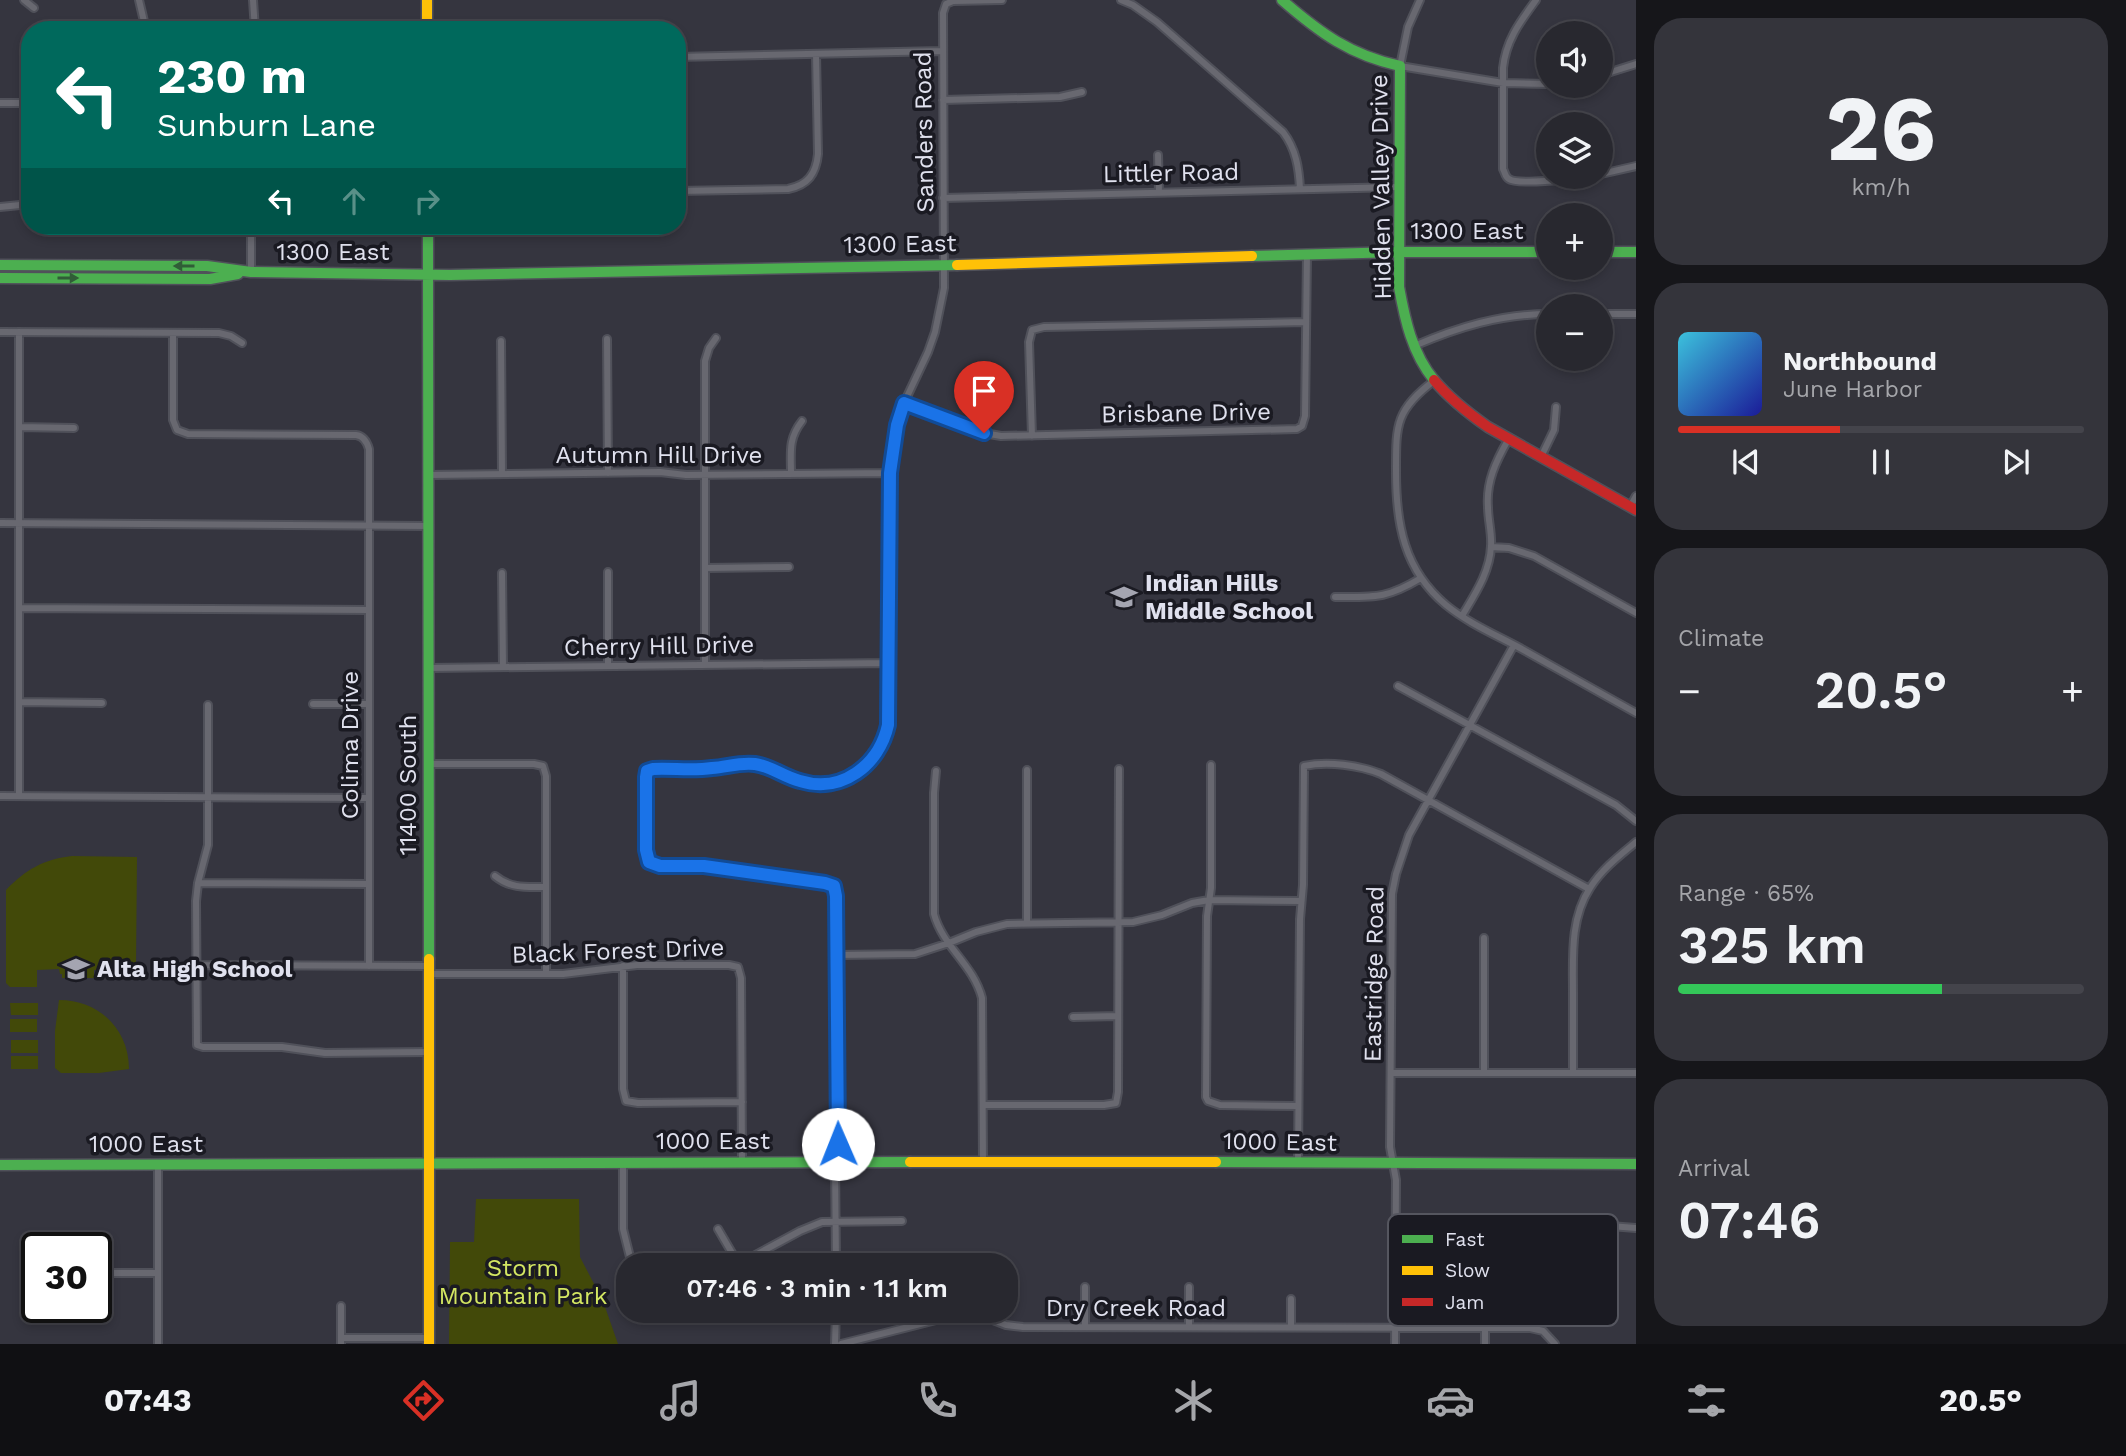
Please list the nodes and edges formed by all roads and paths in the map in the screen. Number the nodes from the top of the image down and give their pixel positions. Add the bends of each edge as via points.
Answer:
1 (24, 0) edge
2 (139, 0) edge
3 (253, 0) edge
4 (427, 0) edge
5 (1002, 0) edge
6 (1121, 0) edge
7 (1282, 0) edge
8 (1420, 0) edge
9 (1536, 0) edge
10 (34, 8) dead end
11 (144, 21) edge
12 (254, 21) edge
13 (428, 21) edge
14 (942, 51) junction
15 (816, 54) junction
16 (686, 57) edge
17 (1636, 65) edge
18 (1400, 66) junction
19 (1613, 72) edge
20 (1503, 83) junction
21 (1536, 84) edge
22 (1082, 92) dead end
23 (943, 100) junction
24 (0, 103) edge
25 (21, 103) edge
26 (1158, 155) dead end
27 (1636, 166) edge
28 (1613, 171) edge
29 (1536, 180) edge
30 (1399, 187) junction
31 (1300, 189) junction
32 (686, 191) edge
33 (1159, 192) junction
34 (943, 198) junction
35 (21, 205) edge
36 (0, 207) edge
37 (251, 235) edge
38 (428, 235) edge
39 (1399, 252) junction
40 (1536, 252) edge
41 (1613, 252) edge
42 (1636, 252) edge
43 (1307, 254) junction
44 (0, 265) edge
45 (944, 265) junction
46 (251, 272) junction
47 (428, 274) junction
48 (0, 278) edge
49 (1613, 314) edge
50 (1636, 314) edge
51 (1536, 315) edge
52 (1306, 322) junction
53 (0, 332) edge
54 (19, 332) junction
55 (173, 333) junction
56 (716, 338) dead end
57 (607, 339) dead end
58 (501, 341) dead end
59 (242, 343) dead end
60 (1414, 346) junction
61 (1435, 380) junction
62 (904, 403) junction
63 (1556, 407) dead end
64 (802, 421) dead end
65 (19, 427) junction
66 (74, 428) dead end
67 (1032, 436) junction
68 (1508, 440) junction
69 (1541, 457) junction
70 (608, 473) junction
71 (890, 473) junction
72 (502, 474) junction
73 (790, 474) junction
74 (429, 475) junction
75 (705, 475) junction
76 (1636, 496) edge
77 (1633, 508) edge
78 (0, 523) edge
79 (19, 523) junction
80 (369, 525) junction
81 (429, 526) junction
82 (1491, 547) junction
83 (705, 568) junction
84 (789, 568) dead end
85 (608, 572) dead end
86 (502, 573) dead end
87 (1422, 578) junction
88 (1335, 597) dead end
89 (19, 608) junction
90 (369, 610) junction
91 (1636, 613) edge
92 (1462, 616) junction
93 (1514, 645) junction
94 (889, 663) junction
95 (705, 665) junction
96 (608, 666) junction
97 (503, 667) junction
98 (429, 668) junction
99 (1398, 686) dead end
100 (19, 702) junction
101 (102, 702) dead end
102 (313, 704) dead end
103 (369, 704) junction
104 (208, 705) dead end
105 (1636, 713) edge
106 (1470, 724) junction
107 (429, 764) junction
108 (1211, 765) dead end
109 (1119, 769) dead end
110 (1027, 770) dead end
111 (936, 771) dead end
112 (0, 796) edge
113 (19, 796) junction
114 (208, 797) junction
115 (369, 798) junction
116 (1428, 799) junction
117 (1636, 821) edge
118 (1636, 842) edge
119 (495, 876) dead end
120 (198, 883) junction
121 (369, 884) junction
122 (546, 887) junction
123 (1589, 889) junction
124 (1209, 900) junction
125 (1301, 901) junction
126 (1119, 922) junction
127 (1027, 923) junction
128 (1484, 938) dead end
129 (949, 943) junction
130 (837, 955) junction
131 (195, 965) junction
132 (369, 966) junction
133 (623, 966) junction
134 (429, 970) junction
135 (546, 974) junction
136 (1118, 1016) junction
137 (1073, 1017) dead end
138 (429, 1052) junction
139 (1391, 1073) junction
140 (1484, 1073) junction
141 (1573, 1073) junction
142 (1636, 1073) edge
143 (742, 1102) junction
144 (983, 1105) junction
145 (1298, 1105) junction
146 (742, 1162) junction
147 (835, 1162) junction
148 (983, 1162) junction
149 (623, 1163) junction
150 (1297, 1163) junction
151 (158, 1164) junction
152 (429, 1164) junction
153 (1393, 1164) junction
154 (1636, 1164) edge
155 (0, 1165) edge
156 (1396, 1214) edge
157 (902, 1221) dead end
158 (836, 1222) junction
159 (1618, 1227) edge
160 (1636, 1228) edge
161 (718, 1230) dead end
162 (629, 1253) edge
163 (731, 1253) edge
164 (760, 1253) edge
165 (836, 1253) edge
166 (112, 1273) edge
167 (158, 1273) junction
168 (1085, 1287) dead end
169 (1189, 1287) dead end
170 (1292, 1298) dead end
171 (341, 1306) dead end
172 (837, 1323) edge
173 (1085, 1327) junction
174 (1189, 1327) junction
175 (1291, 1327) junction
176 (1395, 1327) junction
177 (1485, 1328) junction
178 (341, 1341) edge
179 (429, 1341) edge
180 (158, 1344) edge
181 (838, 1344) edge
182 (1395, 1344) edge
183 (1485, 1344) edge
184 (1555, 1344) edge

1 - 10 street
2 - 11 street
3 - 12 street
4 - 13 main road
5 - 14 street, Sanders Road via 946,4
6 - 31 street via 1151,17 1283,132 1294,151
7 - 18 main road via 1348,51
8 - 18 street, Hidden Valley Drive via 1408,27
9 - 20 street via 1508,41
14 - 15 street
14 - 23 street, Sanders Road
15 - 16 street
15 - 32 street via 818,154 814,174 803,185 788,189
17 - 19 street
18 - 20 street
18 - 30 main road, Hidden Valley Drive
20 - 21 street
20 - 29 street via 1502,163 1507,177
22 - 23 street via 1060,97
23 - 34 street, Sanders Road
24 - 25 street
26 - 33 street
27 - 28 street
30 - 31 street, Littler Road
30 - 39 main road, Hidden Valley Drive
31 - 33 street, Littler Road
33 - 34 street, Littler Road
34 - 45 street, Sanders Road
35 - 36 street
37 - 46 street
38 - 47 main road, 11400 South
39 - 40 main road, 1300 East
39 - 43 main road, 1300 East
39 - 60 main road, Hidden Valley Drive via 1399,287
41 - 42 main road
43 - 45 main road, 1300 East
43 - 52 street, Brisbane Drive
46 -> 44 main road, 1300 East via 207,266
45 - 47 main road, 1300 East
45 - 62 street, Sanders Road via 935,332
46 - 47 main road, 1300 East
48 -> 46 main road, 1300 East via 210,279
47 - 74 main road, 11400 South
49 - 50 street
51 - 60 street via 1460,327
52 - 67 street, Brisbane Drive via 1302,426
52 - 67 street via 1032,330
53 - 54 street
54 - 55 street
54 - 65 street
55 - 59 street via 219,333
55 - 80 street, Colima Drive via 173,420 177,430 187,434 359,436 369,449
56 - 75 street via 705,360
57 - 70 street
58 - 72 street
60 - 61 main road, Hidden Valley Drive
61 - 68 main road, Hidden Valley Drive via 1460,408
61 - 87 street via 1411,400 1397,429 1397,517
62 - 67 street, Brisbane Drive via 984,433
62 - 71 street, Sanders Road
63 - 69 street via 1554,430
64 - 73 street via 790,443
65 - 66 street
65 - 79 street
68 - 69 main road, Hidden Valley Drive
68 - 82 street via 1489,484
69 - 77 main road, Hidden Valley Drive
70 - 72 street, Autumn Hill Drive
70 - 75 street, Autumn Hill Drive
71 - 73 street, Autumn Hill Drive
71 - 94 street, Sanders Road
72 - 74 street, Autumn Hill Drive
73 - 75 street, Autumn Hill Drive
74 - 81 main road, 11400 South
75 - 83 street
76 - 77 street
78 - 79 street
79 - 80 street
79 - 89 street
80 - 81 street
80 - 90 street, Colima Drive
81 - 98 main road, 11400 South
82 - 91 street via 1534,556
82 - 92 street via 1485,575
83 - 84 street
83 - 95 street
85 - 96 street
86 - 97 street
87 - 88 street via 1384,596
87 - 92 street
89 - 90 street
89 - 100 street
90 - 103 street, Colima Drive
92 - 93 street
93 - 105 street
93 - 106 street, Eastridge Road
94 - 95 street, Cherry Hill Drive
94 - 130 street, Sanders Road via 885,738 868,764 844,780 802,782 748,763 647,771 649,862 830,884 836,896
95 - 96 street, Cherry Hill Drive
96 - 97 street, Cherry Hill Drive
97 - 98 street, Cherry Hill Drive
98 - 107 main road, 11400 South
99 - 106 street
100 - 101 street
100 - 113 street
102 - 103 street
103 - 115 street, Colima Drive
104 - 114 street
106 - 116 street, Eastridge Road
106 - 117 street via 1616,805
107 - 122 street via 543,766
107 - 134 main road, 11400 South
108 - 124 street
109 - 126 street
110 - 127 street
111 - 129 street via 934,914
112 - 113 street
113 - 114 street
114 - 115 street
114 - 120 street via 208,845
115 - 121 street, Colima Drive
116 - 123 street
116 - 125 street via 1370,769 1304,766
116 - 139 street, Eastridge Road via 1401,854 1392,894
118 - 123 street
119 - 122 street via 515,887
120 - 121 street
120 - 131 street
121 - 132 street, Colima Drive
122 - 135 street
123 - 141 street via 1574,940
124 - 125 street
124 - 126 street via 1148,920
124 - 145 street via 1208,1101
125 - 145 street
126 - 127 street
126 - 136 street
127 - 129 street via 991,927
128 - 140 street
129 - 130 street via 915,954
129 - 144 street via 972,973 982,998
130 - 147 street
131 - 132 street, Black Forest Drive
131 - 138 street via 197,1045 203,1048
132 - 134 street, Black Forest Drive
133 - 135 street, Black Forest Drive
133 - 143 street, Black Forest Drive via 738,967
133 - 143 street via 626,1101
134 - 135 street, Black Forest Drive
134 - 138 main road, 11400 South
136 - 137 street
136 - 144 street via 1116,1103
138 - 152 main road, 11400 South
139 - 140 street
139 - 153 street, Eastridge Road
140 - 141 street
141 - 142 street
143 - 146 street, Black Forest Drive
144 - 148 street
145 - 150 street
146 - 147 main road, 1000 East
146 - 149 main road, 1000 East
147 - 148 main road, 1000 East
147 - 158 street
148 - 150 main road, 1000 East
149 - 152 main road, 1000 East
149 - 162 street via 623,1229
150 - 153 main road, 1000 East
151 - 152 main road, 1000 East
151 - 155 main road, 1000 East
151 - 167 street
152 - 179 main road, 11400 South
153 - 154 main road, 1000 East
153 - 156 street, Eastridge Road
157 - 158 street
158 - 164 street via 810,1225
158 - 165 street
159 - 160 street
161 - 163 street
166 - 167 street
167 - 180 street
168 - 173 street
169 - 174 street
170 - 175 street
171 - 178 street
172 - 181 street
173 - 174 street, Dry Creek Road
173 - 181 street, Dry Creek Road via 1015,1327 980,1315 960,1314
174 - 175 street, Dry Creek Road
175 - 176 street, Dry Creek Road
176 - 177 street, Dry Creek Road
176 - 182 street, Eastridge Road
177 - 183 street
177 - 184 street, Dry Creek Road via 1535,1328
178 - 179 street

